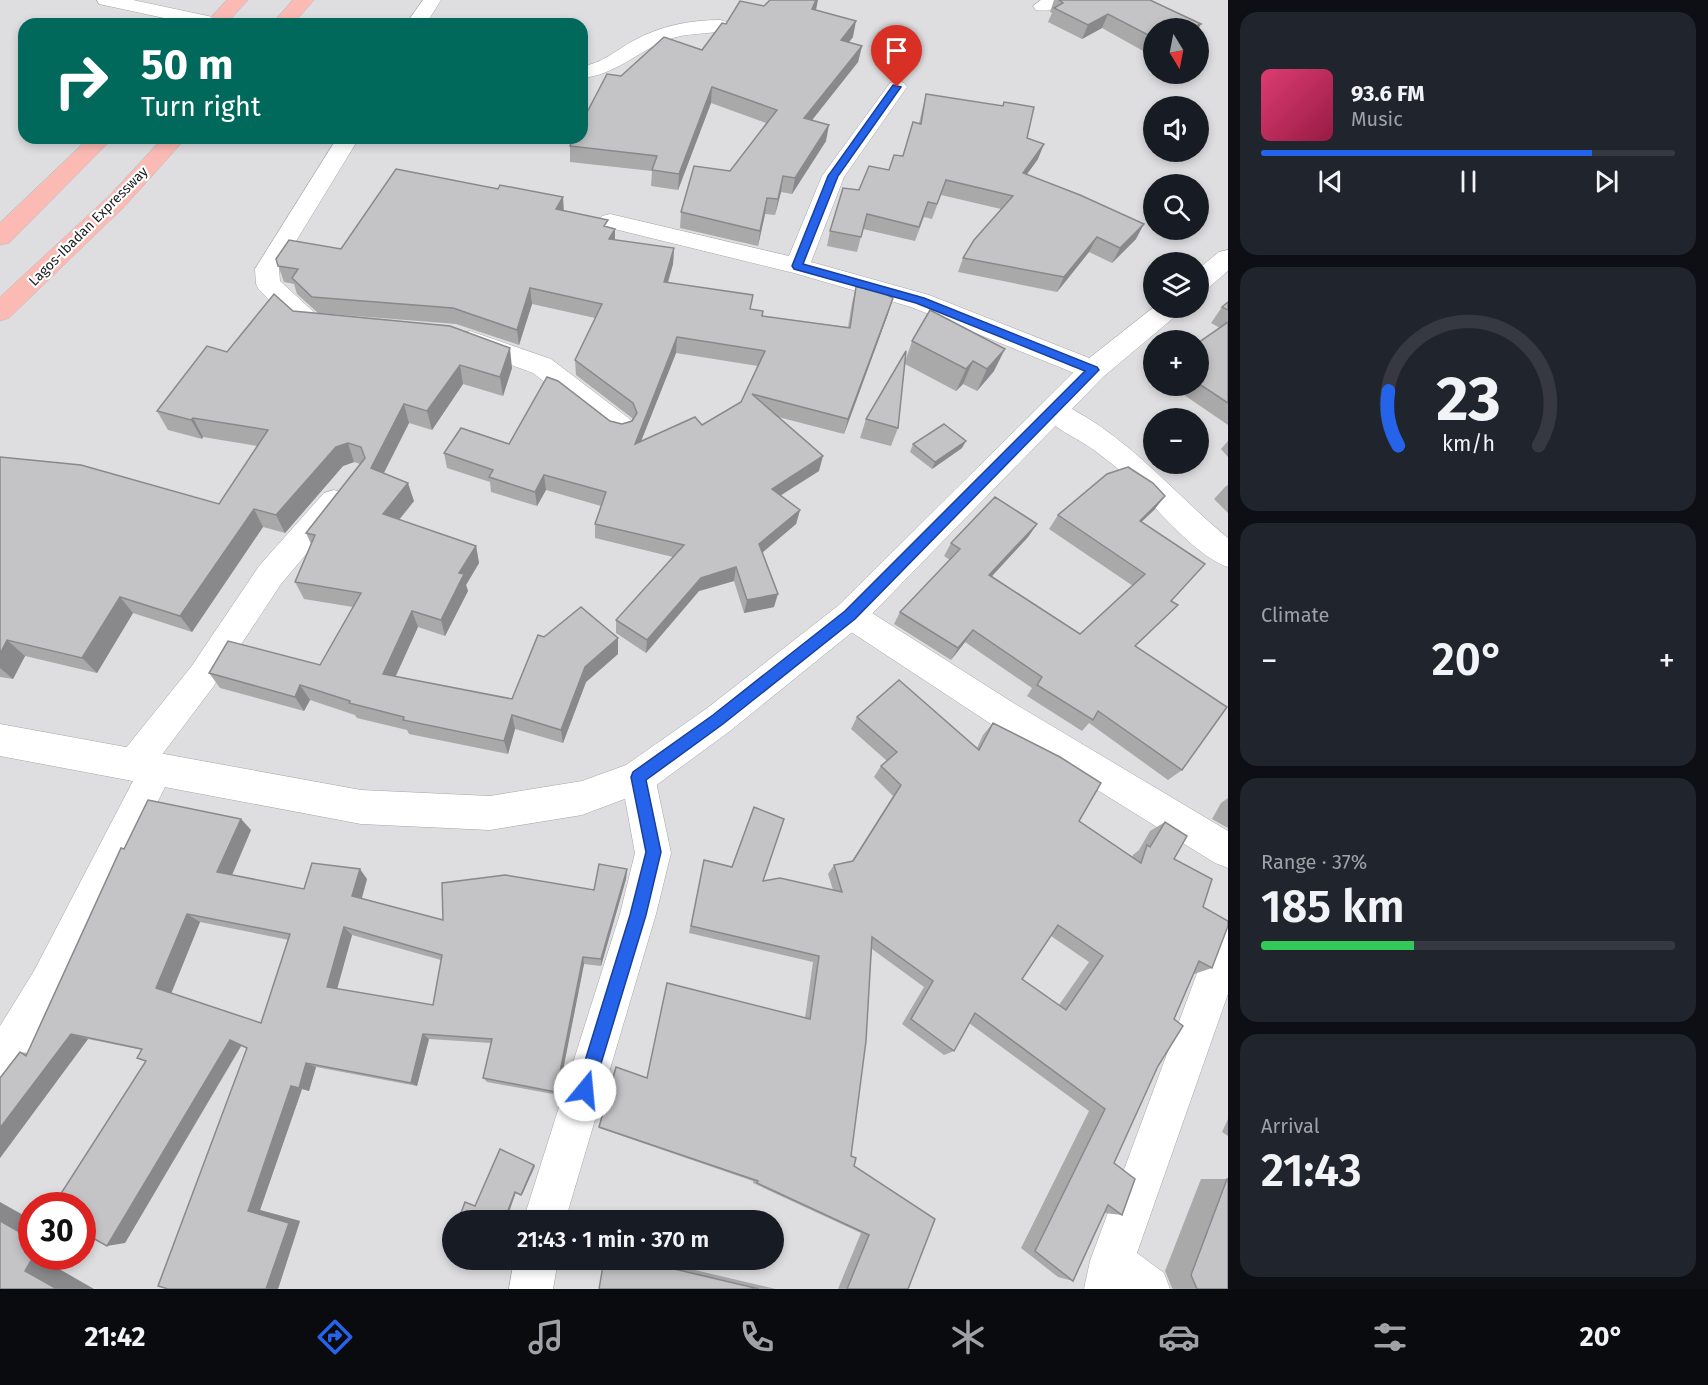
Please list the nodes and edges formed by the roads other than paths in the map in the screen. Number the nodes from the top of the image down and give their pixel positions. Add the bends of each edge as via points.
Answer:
1 (106, 0) edge
2 (238, 0) edge
3 (304, 0) edge
4 (432, 0) edge
5 (188, 18) edge
6 (221, 18) edge
7 (288, 18) edge
8 (420, 18) edge
9 (720, 26) edge
10 (588, 71) edge
11 (897, 87) dead end
12 (96, 144) edge
13 (169, 144) edge
14 (344, 144) edge
15 (610, 221) edge
16 (0, 237) edge
17 (1228, 258) edge
18 (797, 266) junction
19 (1209, 274) edge
20 (0, 312) edge
21 (1156, 318) edge
22 (355, 327) edge
23 (445, 334) edge
24 (1093, 370) junction
25 (1053, 410) junction
26 (621, 427) edge
27 (350, 482) edge
28 (1228, 555) edge
29 (850, 615) junction
30 (0, 740) edge
31 (145, 767) junction
32 (638, 777) junction
33 (1228, 851) edge
34 (1228, 941) edge
35 (0, 1063) edge
36 (547, 1210) edge
37 (534, 1270) edge
38 (1109, 1275) edge
39 (531, 1289) edge
40 (1148, 1289) edge

1 - 5 street
2 - 6 highway
3 - 7 highway
4 - 8 street
9 - 10 street via 678,28 638,46 605,68
11 - 18 street via 833,176
12 - 16 highway
13 - 20 highway, Lagos-Ibadan Expressway via 118,200
14 - 22 street via 267,269 268,284 310,323
15 - 18 street
17 - 19 street
18 - 24 street via 920,301
21 - 24 street
23 - 26 street via 542,366
24 - 25 street
25 - 28 street via 1130,463
25 - 29 street
27 - 31 street via 270,574
29 - 32 street via 718,720
29 - 33 street
30 - 31 street
31 - 32 street via 362,807 490,813 582,798
31 - 35 street via 46,984
32 - 36 street via 653,852 638,915
34 - 38 street
37 - 39 street
38 - 40 street

